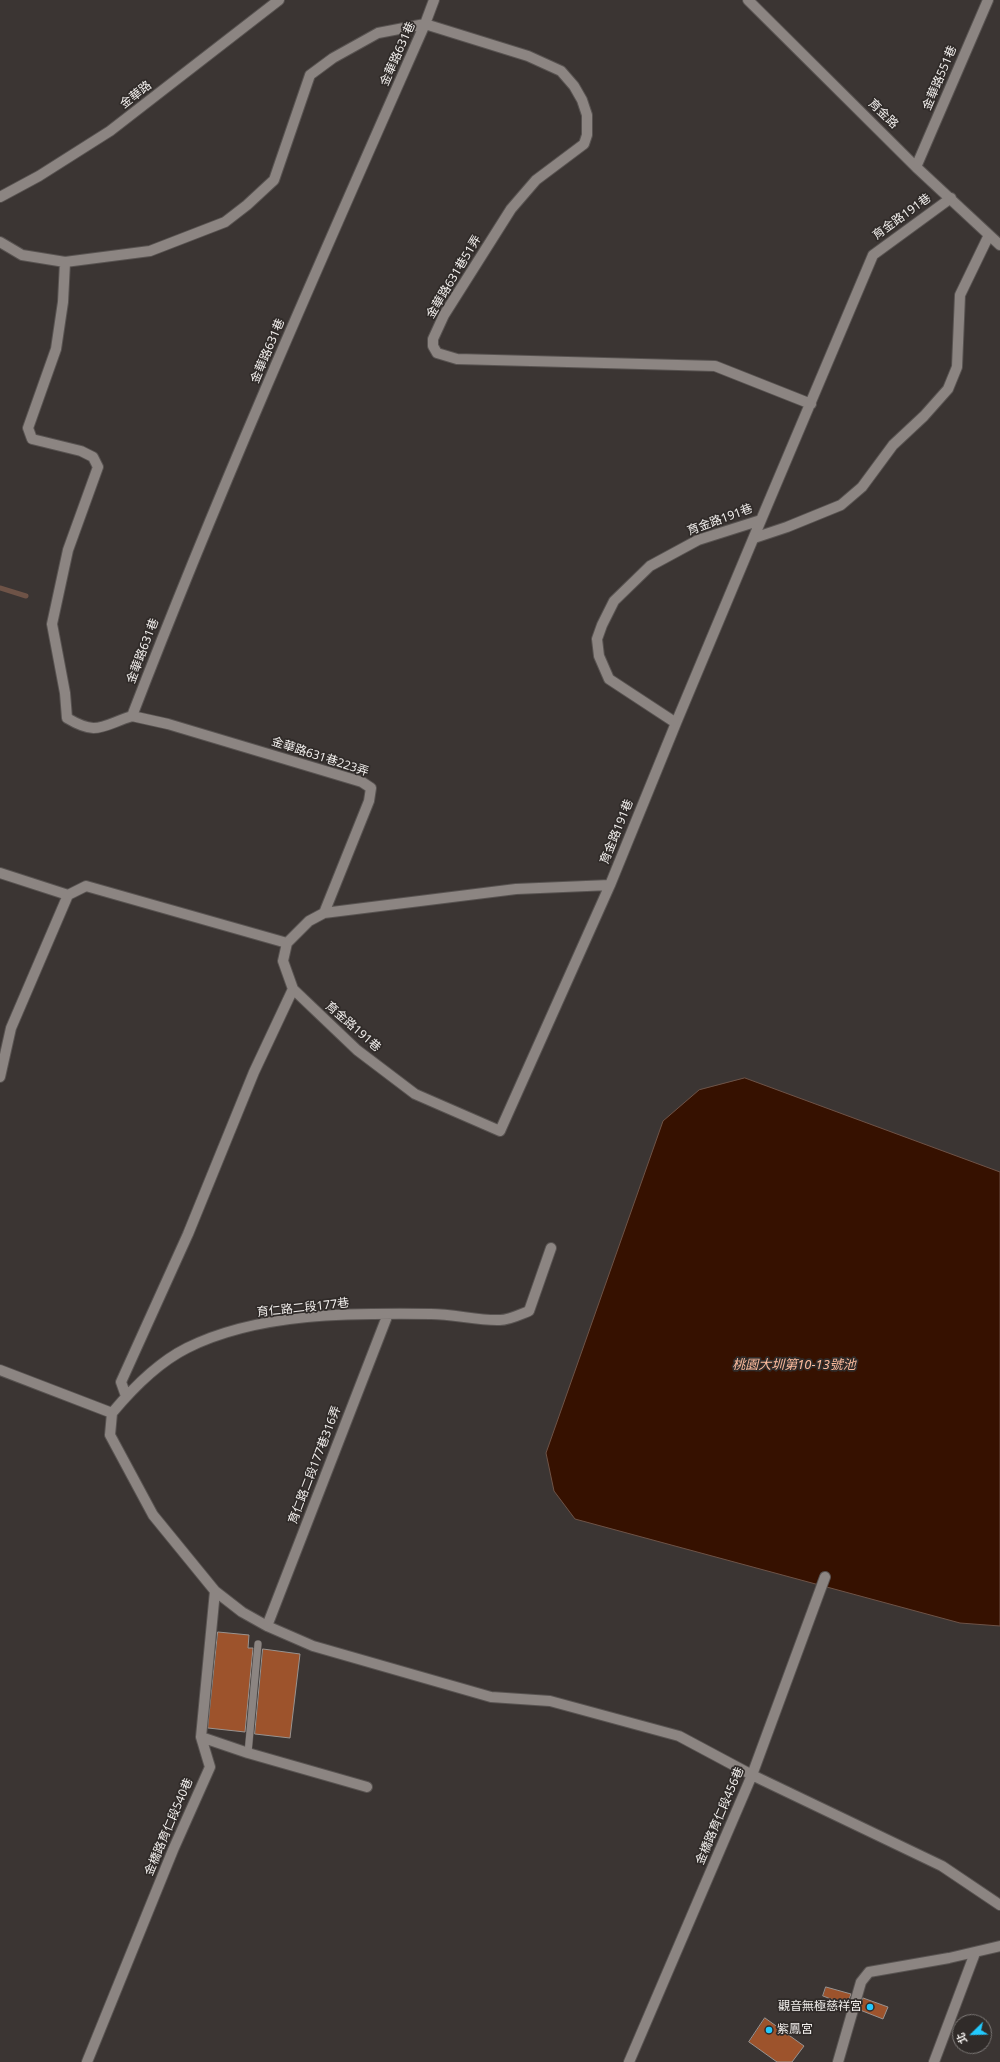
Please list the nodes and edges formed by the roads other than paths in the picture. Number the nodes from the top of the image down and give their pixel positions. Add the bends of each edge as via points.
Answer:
1 (279, 0) edge
2 (434, 0) edge
3 (748, 0) edge
4 (988, 0) edge
5 (425, 24) junction
6 (916, 167) junction
7 (0, 197) edge
8 (951, 198) junction
9 (989, 235) junction
10 (0, 242) edge
11 (1000, 245) edge
12 (65, 262) junction
13 (811, 404) junction
14 (761, 520) junction
15 (754, 538) junction
16 (132, 716) junction
17 (676, 724) junction
18 (0, 873) edge
19 (610, 885) junction
20 (68, 895) junction
21 (324, 912) junction
22 (287, 943) junction
23 (293, 989) junction
24 (0, 1077) edge
25 (551, 1248) dead end
26 (388, 1314) junction
27 (0, 1370) edge
28 (126, 1396) junction
29 (112, 1413) junction
30 (824, 1577) dead end
31 (215, 1591) junction
32 (267, 1626) junction
33 (258, 1644) dead end
34 (201, 1738) junction
35 (248, 1753) junction
36 (752, 1775) junction
37 (367, 1787) dead end
38 (1000, 1905) edge
39 (1000, 1946) edge
40 (975, 1953) junction
41 (88, 2062) edge
42 (629, 2062) edge
43 (838, 2062) edge
44 (934, 2062) edge

1 - 7 street, 金華路 via 110,131
2 - 5 street, 金華路631巷
3 - 6 street, 育金路
4 - 6 street, 金華路551巷
5 - 12 street via 378,33 333,58 310,75 274,180 225,222 150,252
5 - 13 street, 金華路631巷51弄 via 528,56 561,72 582,100 587,115 588,134 584,144 536,180 510,209 444,315 434,339 433,346 438,353 457,359 715,366
5 - 16 street, 金華路631巷 via 187,573
6 - 8 street, 育金路
8 - 9 street, 育金路
8 - 13 street, 育金路191巷 via 873,254
9 - 11 street, 育金路
9 - 15 street via 960,295 957,366 948,389 893,445 862,487 841,505
10 - 12 street via 22,255
12 - 16 street via 63,302 56,349 28,428 32,439 82,451 93,457 98,468 68,550 52,624 67,718 95,730
13 - 14 street, 育金路191巷
14 - 15 street
14 - 17 street, 育金路191巷 via 698,540 650,566 614,601 602,625 597,639 599,656 609,679
15 - 17 street
16 - 21 street, 金華路631巷223弄 via 168,724 362,782 371,788 369,800
17 - 19 street, 育金路191巷
18 - 20 street
19 - 21 street via 516,889
19 - 23 street, 育金路191巷 via 500,1131 415,1094 357,1050
20 - 22 street via 86,886
20 - 24 street via 12,1028
21 - 22 street via 309,921
22 - 23 street, 育金路191巷 via 283,961
23 - 28 street via 254,1072 188,1234 121,1382
25 - 26 street, 育仁路二段177巷 via 529,1311 501,1320 451,1314
26 - 28 street, 育仁路二段177巷 via 286,1320 228,1331 186,1348 151,1373
26 - 32 street, 育仁路二段177巷316弄
27 - 29 street
28 - 29 street, 育仁路二段177巷
29 - 31 street via 110,1435 153,1515
30 - 36 street, 金橋路育仁段456巷
31 - 32 street via 242,1612
31 - 34 street, 金橋路育仁段540巷
32 - 36 street via 313,1646 491,1697 550,1701 679,1736
33 - 35 lane
34 - 35 street
34 - 41 street, 金橋路育仁段540巷 via 210,1767 173,1850
35 - 37 street
36 - 38 street via 942,1866
36 - 42 street, 金橋路育仁段456巷
39 - 40 street
40 - 43 street via 869,1972 861,1982
40 - 44 street

